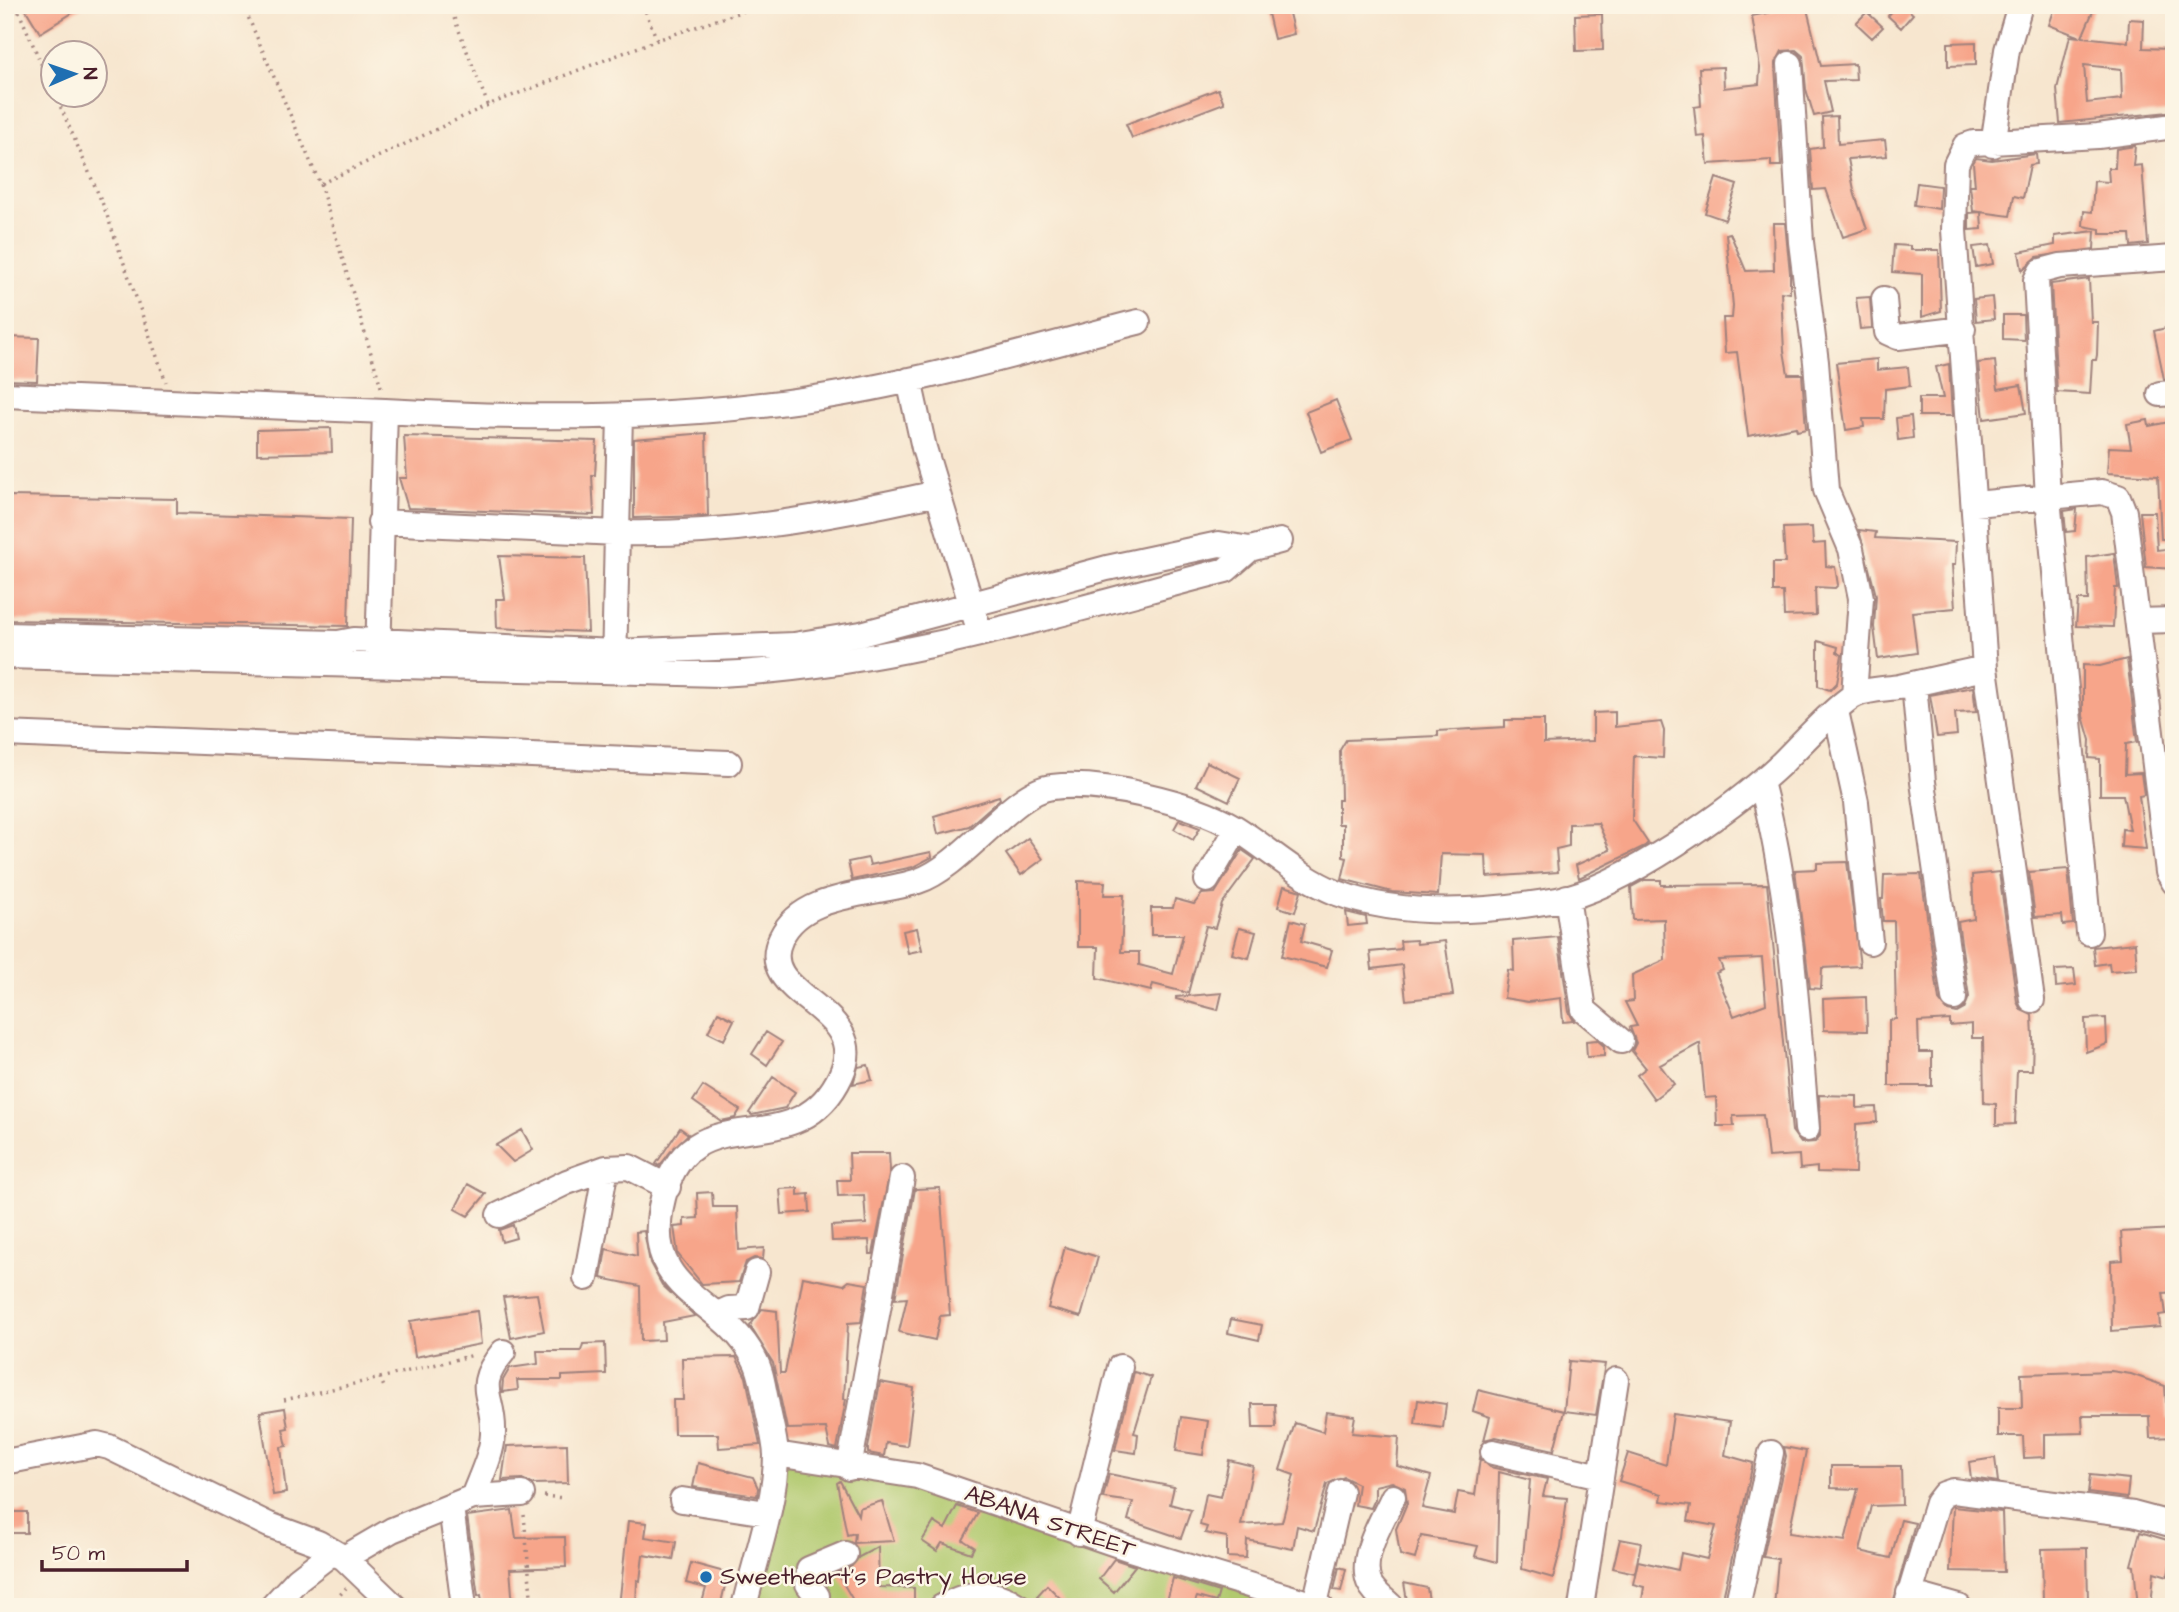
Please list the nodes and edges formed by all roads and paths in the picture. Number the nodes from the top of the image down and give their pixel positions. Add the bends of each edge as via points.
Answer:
1 (16, 5) edge
2 (243, 5) edge
3 (449, 5) edge
4 (643, 5) edge
5 (761, 5) edge
6 (2020, 5) edge
7 (657, 40) junction
8 (38, 56) edge
9 (1790, 64) dead end
10 (488, 105) junction
11 (61, 108) edge
12 (2174, 126) edge
13 (1993, 145) junction
14 (320, 184) junction
15 (2174, 258) edge
16 (1884, 299) dead end
17 (1138, 322) dead end
18 (1963, 329) junction
19 (909, 380) junction
20 (5, 395) edge
21 (172, 400) junction
22 (385, 411) junction
23 (620, 416) junction
24 (937, 493) junction
25 (2048, 498) junction
26 (1975, 504) junction
27 (380, 522) junction
28 (617, 533) junction
29 (1280, 541) dead end
30 (1250, 549) junction
31 (972, 606) junction
32 (2174, 620) edge
33 (2138, 621) junction
34 (981, 634) junction
35 (5, 635) edge
36 (378, 642) junction
37 (793, 645) junction
38 (5, 656) edge
39 (615, 662) junction
40 (377, 667) junction
41 (1985, 668) junction
42 (801, 669) junction
43 (1914, 684) junction
44 (1845, 703) junction
45 (5, 734) edge
46 (729, 763) dead end
47 (1761, 782) junction
48 (1237, 829) junction
49 (1207, 880) dead end
50 (2174, 882) edge
51 (1567, 897) junction
52 (2089, 933) dead end
53 (1870, 942) dead end
54 (1954, 998) dead end
55 (2032, 1000) dead end
56 (1621, 1041) dead end
57 (1807, 1129) dead end
58 (606, 1168) junction
59 (902, 1178) dead end
60 (667, 1187) junction
61 (499, 1214) dead end
62 (757, 1272) dead end
63 (586, 1278) dead end
64 (718, 1314) junction
65 (503, 1352) joint
66 (1120, 1367) dead end
67 (380, 1378) junction
68 (1616, 1380) dead end
69 (385, 1389) dead end
70 (284, 1400) dead end
71 (1493, 1452) dead end
72 (1771, 1452) dead end
73 (776, 1454) junction
74 (5, 1462) edge
75 (849, 1468) junction
76 (1601, 1476) junction
77 (1340, 1492) dead end
78 (522, 1494) joint
79 (1393, 1497) dead end
80 (682, 1500) dead end
81 (462, 1502) junction
82 (766, 1513) junction
83 (2174, 1525) edge
84 (1079, 1533) junction
85 (845, 1554) dead end
86 (339, 1555) junction
87 (1907, 1600) edge
88 (1318, 1606) edge
89 (272, 1607) edge
90 (395, 1607) edge
91 (464, 1607) edge
92 (532, 1607) edge
93 (744, 1607) edge
94 (812, 1607) edge
95 (942, 1607) edge
96 (1020, 1607) edge
97 (1392, 1607) edge
98 (1581, 1607) edge
99 (1737, 1607) edge
100 (1959, 1607) edge

1 - 8 path
2 - 14 path
3 - 10 path
4 - 7 path
5 - 7 path
6 - 13 street via 2007,50
7 - 10 path
9 - 44 street via 1801,242 1826,490 1851,549 1861,598
10 - 14 path
11 - 21 path via 104,207
12 - 13 street
13 - 18 street via 1965,146 1956,164 1954,230
14 - 22 path
15 - 25 street via 2040,271 2036,280
16 - 18 street via 1887,332 1898,337
17 - 19 street
18 - 26 street
19 - 23 street via 770,405
19 - 24 street
20 - 21 street
21 - 22 street
22 - 23 street
22 - 27 street
23 - 28 street
24 - 28 street via 761,528
24 - 31 street
25 - 26 street
25 - 33 street via 2102,492 2118,497 2124,512
25 - 52 street
26 - 41 street
27 - 28 street
27 - 36 street
28 - 39 street
29 - 30 street
30 - 31 street via 1219,544 1107,568
30 - 34 street via 1226,570
31 - 34 street
31 - 37 street via 861,634
32 - 33 street
33 - 50 street via 2168,872
34 - 42 street
35 - 36 street
36 - 39 street
36 - 40 street
37 - 39 street
37 - 42 street
38 - 40 street
39 - 40 street
39 - 42 street via 720,674
41 - 43 street
41 - 55 street
43 - 44 street
43 - 54 street
44 - 47 street
44 - 53 street
45 - 46 street
47 - 51 street via 1699,829 1613,878
47 - 57 street via 1782,877
48 - 49 street
48 - 51 street via 1334,892 1361,900 1463,908
48 - 60 street via 1188,807 1142,795 1055,786 1029,794 936,874 806,909 782,934 779,962 788,986 812,1001 844,1038 847,1052 840,1078 799,1121 781,1128 709,1138 689,1148
51 - 56 street via 1584,1010
58 - 60 street via 629,1167
58 - 61 street
58 - 63 street
59 - 75 street
60 - 64 street via 659,1225 669,1269 675,1282
62 - 64 street via 747,1308
64 - 73 street via 740,1335 756,1360
65 - 67 path via 507,1347
65 - 81 street via 487,1371 493,1437
66 - 84 street
67 - 69 path
67 - 70 path
68 - 76 street
71 - 76 street
72 - 99 street
73 - 75 street, ABANA STREET
73 - 82 street
74 - 86 street via 97,1444 109,1447
75 - 84 street, ABANA STREET via 917,1476
76 - 98 street
77 - 88 street
78 - 81 street
78 - 92 path
79 - 97 street via 1372,1545 1367,1572 1375,1591
80 - 82 street
81 - 86 street
81 - 91 street
82 - 93 street
83 - 87 street via 2133,1514 1953,1491 1937,1503
84 - 88 street, ABANA STREET
85 - 94 street via 809,1569 808,1584 817,1596
86 - 89 street via 298,1579
86 - 90 street
87 - 100 street
95 - 96 street via 979,1592 996,1593

